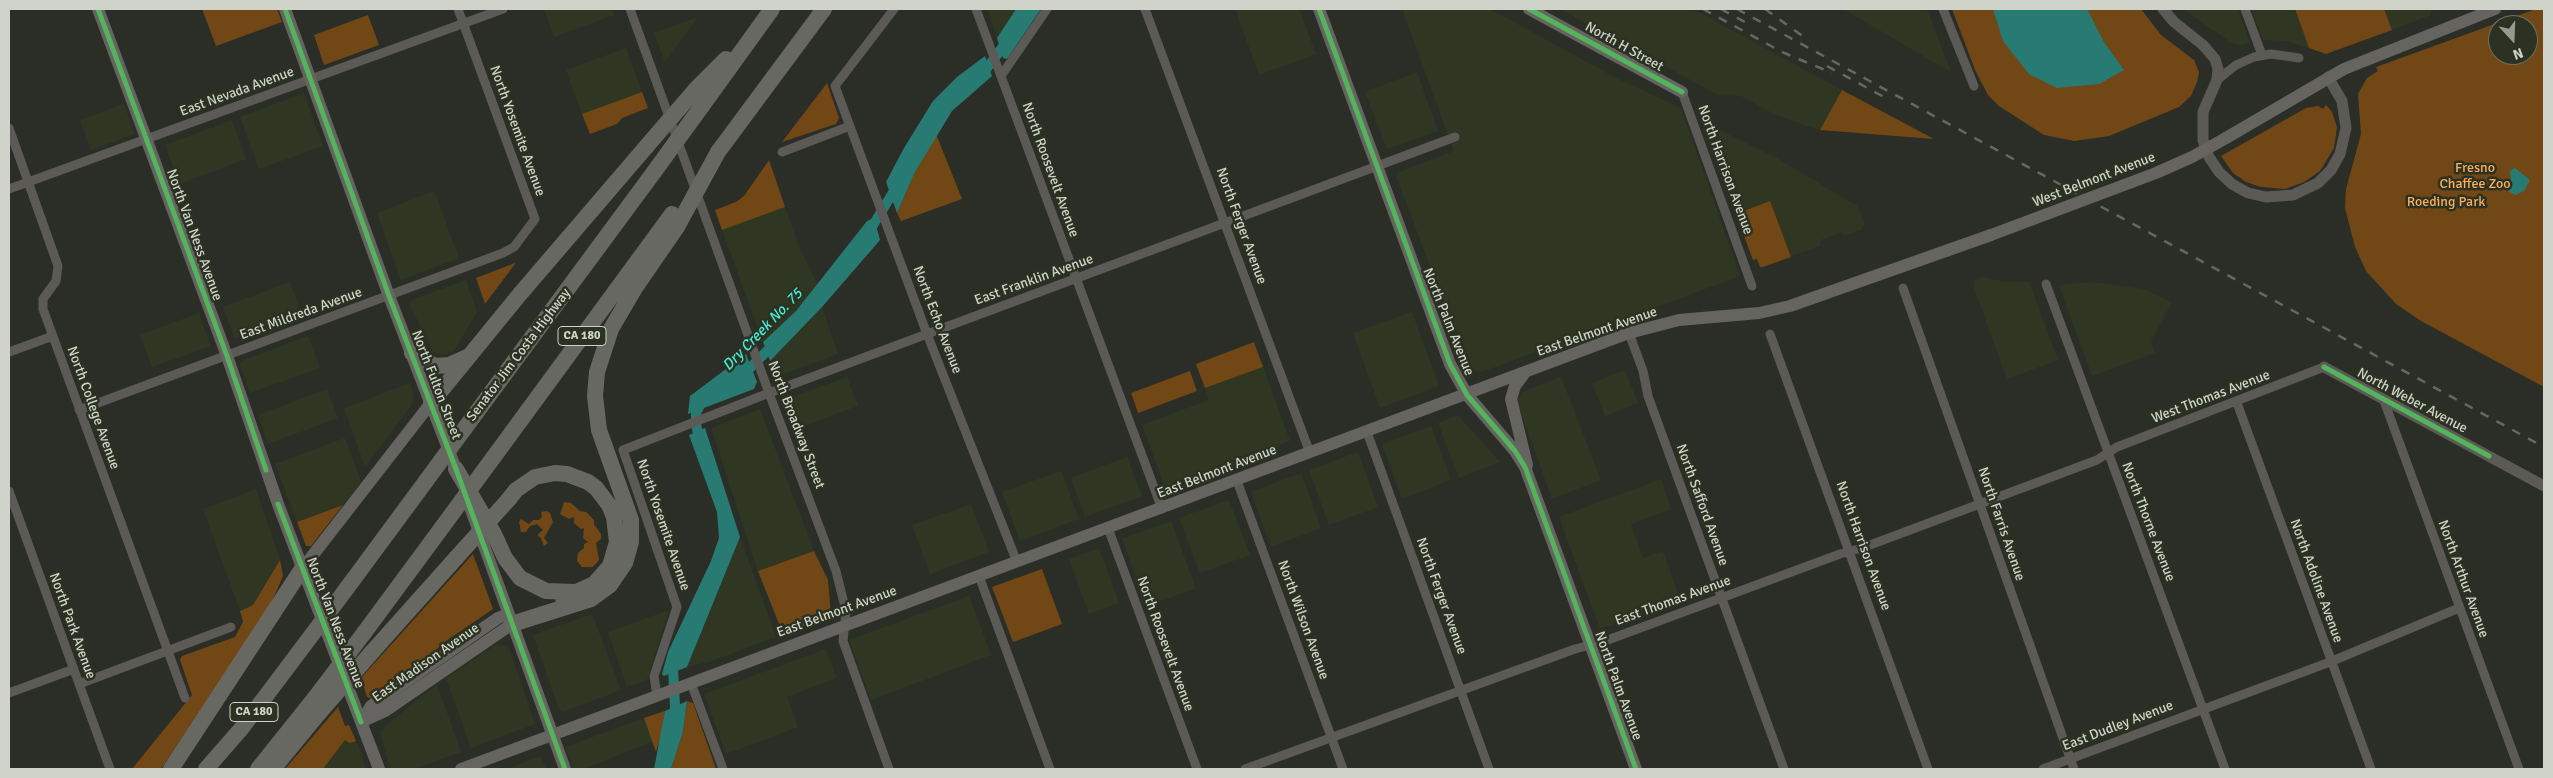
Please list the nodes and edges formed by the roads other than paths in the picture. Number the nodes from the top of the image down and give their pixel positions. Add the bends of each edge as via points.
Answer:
1 (98, 9) edge
2 (285, 9) edge
3 (458, 9) edge
4 (503, 9) edge
5 (630, 9) edge
6 (772, 9) edge
7 (824, 9) edge
8 (894, 9) edge
9 (976, 9) edge
10 (1047, 9) edge
11 (1145, 9) edge
12 (1319, 9) edge
13 (1529, 9) edge
14 (1943, 9) edge
15 (2163, 9) edge
16 (2245, 9) edge
17 (2495, 9) edge
18 (463, 23) junction
19 (762, 24) junction
20 (2262, 55) junction
21 (2299, 58) dead end
22 (1001, 76) junction
23 (2328, 77) junction
24 (311, 79) junction
25 (2217, 80) junction
26 (1974, 86) dead end
27 (1682, 92) joint
28 (850, 126) junction
29 (9, 128) edge
30 (1455, 137) dead end
31 (147, 140) junction
32 (782, 152) dead end
33 (1376, 166) junction
34 (28, 182) junction
35 (9, 189) edge
36 (674, 221) junction
37 (1225, 222) junction
38 (1991, 235) joint
39 (504, 253) joint
40 (1076, 280) junction
41 (2046, 284) dead end
42 (1752, 286) dead end
43 (1903, 288) dead end
44 (390, 296) junction
45 (1629, 333) junction
46 (927, 334) junction
47 (1770, 334) dead end
48 (53, 336) junction
49 (9, 352) edge
50 (412, 352) junction
51 (472, 352) junction
52 (227, 356) junction
53 (2324, 367) joint
54 (1524, 374) junction
55 (769, 393) junction
56 (1467, 395) junction
57 (2383, 397) junction
58 (431, 402) junction
59 (2237, 402) junction
60 (79, 410) junction
61 (1367, 432) junction
62 (622, 450) joint
63 (1310, 453) junction
64 (2108, 453) junction
65 (456, 469) junction
66 (1529, 476) junction
67 (1237, 481) junction
68 (2544, 486) edge
69 (9, 491) edge
70 (1980, 504) junction
71 (1162, 509) junction
72 (1108, 528) junction
73 (1851, 551) junction
74 (1017, 562) junction
75 (302, 570) junction
76 (979, 576) junction
77 (578, 592) junction
78 (1721, 598) junction
79 (2460, 608) junction
80 (510, 619) junction
81 (845, 626) junction
82 (231, 627) dead end
83 (1591, 645) junction
84 (167, 650) junction
85 (2330, 662) junction
86 (74, 669) junction
87 (79, 684) junction
88 (688, 684) junction
89 (1460, 691) junction
90 (9, 693) edge
91 (660, 695) junction
92 (185, 698) dead end
93 (317, 706) junction
94 (2203, 708) junction
95 (361, 722) junction
96 (553, 735) junction
97 (1331, 737) junction
98 (2070, 760) junction
99 (110, 769) edge
100 (171, 769) edge
101 (206, 769) edge
102 (258, 769) edge
103 (273, 769) edge
104 (379, 769) edge
105 (461, 769) edge
106 (565, 769) edge
107 (723, 769) edge
108 (889, 769) edge
109 (1050, 769) edge
110 (1197, 769) edge
111 (1245, 769) edge
112 (1343, 769) edge
113 (1489, 769) edge
114 (1636, 769) edge
115 (1784, 769) edge
116 (1928, 769) edge
117 (2043, 769) edge
118 (2074, 769) edge
119 (2225, 769) edge
120 (2371, 769) edge
121 (2519, 769) edge

1 - 31 main road, North Van Ness Avenue
2 - 24 main road, North Fulton Street
3 - 18 street, North Yosemite Avenue
4 - 18 street, East Nevada Avenue
5 - 55 street, North Broadway Street
6 - 19 highway, Senator Jim Costa Highway / CA 180
7 - 36 highway, CA 180, bridge via 718,152
8 - 28 street, North Echo Avenue via 835,86
9 - 22 street, North Roosevelt Avenue
10 - 22 street
11 - 37 street, North Ferger Avenue
12 - 33 main road, North Palm Avenue
13 - 27 main road, North H Street
14 - 26 street
15 - 25 street via 2209,50 2218,68
16 - 20 street
17 - 23 main road, West Belmont Avenue via 2363,60
18 - 24 street, East Nevada Avenue
18 - 39 street, North Yosemite Avenue via 534,219 514,247
19 - 51 highway, bridge via 696,89
19 - 101 highway, Senator Jim Costa Highway / CA 180, bridge via 347,588 241,729
20 - 21 street
20 - 25 street via 2236,65
22 - 40 street, North Roosevelt Avenue
23 - 25 street via 2345,110 2345,137 2340,154 2318,183 2293,195 2275,197 2240,189 2219,172 2209,157 2202,122
23 - 38 main road, West Belmont Avenue, bridge via 2226,138 2163,170
24 - 31 street, East Nevada Avenue
24 - 44 main road, North Fulton Street
27 - 42 street, North Harrison Avenue
28 - 32 street
28 - 46 street, North Echo Avenue
29 - 34 street, North College Avenue
30 - 33 street, East Franklin Avenue
31 - 34 street, East Nevada Avenue
31 - 52 main road, North Van Ness Avenue
33 - 37 street, East Franklin Avenue
33 - 56 main road, North Palm Avenue via 1446,352
34 - 35 street, East Nevada Avenue
34 - 48 street, North College Avenue via 58,266 56,281 43,299 43,309
36 - 80 highway via 611,329 597,372 595,396 599,430 631,520 632,542 626,563 610,585 591,599
36 - 93 highway, CA 180, bridge via 493,458 364,634
37 - 40 street, East Franklin Avenue
37 - 63 street, North Ferger Avenue
38 - 45 main road, East Belmont Avenue via 1790,306 1758,313 1679,320
39 - 44 street, East Mildreda Avenue
40 - 46 street, East Franklin Avenue
40 - 71 street, North Roosevelt Avenue
41 - 64 street, North Thorne Avenue
43 - 70 street, North Farris Avenue
44 - 50 main road, North Fulton Street
44 - 52 street, East Mildreda Avenue
45 - 54 main road, East Belmont Avenue
45 - 78 street, North Safford Avenue via 1648,396
46 - 55 street, East Franklin Avenue
46 - 74 street, North Echo Avenue
47 - 73 street, North Harrison Avenue
48 - 49 street
48 - 60 street, North College Avenue
50 - 51 highway via 435,366 456,363
50 - 58 main road, North Fulton Street
51 - 58 highway
52 - 60 street, East Mildreda Avenue
52 - 75 main road, North Van Ness Avenue
53 - 57 street, North Weber Avenue
53 - 59 street, West Thomas Avenue
54 - 56 main road, East Belmont Avenue
54 - 66 main road via 1511,399
55 - 62 street, East Franklin Avenue
55 - 81 street, North Broadway Street via 836,571 846,611
56 - 61 main road, East Belmont Avenue
56 - 66 main road, North Palm Avenue via 1515,451
57 - 68 street, North Weber Avenue
57 - 79 street, North Arthur Avenue
58 - 65 main road, North Fulton Street
58 - 75 main road
59 - 64 street, West Thomas Avenue
59 - 85 street, North Adoline Avenue
60 - 84 street, North College Avenue
61 - 63 main road, East Belmont Avenue
61 - 89 street, North Ferger Avenue
62 - 91 street, North Yosemite Avenue via 677,608 654,676
63 - 67 main road, East Belmont Avenue
64 - 70 street, East Thomas Avenue
64 - 94 street, North Thorne Avenue
65 - 77 highway via 505,558 520,578 546,591
65 - 80 main road, North Fulton Street
66 - 83 main road, North Palm Avenue
67 - 71 main road, East Belmont Avenue
67 - 97 street, North Wilson Avenue
69 - 86 street, North Park Avenue
70 - 73 street, East Thomas Avenue
70 - 98 street, North Farris Avenue
71 - 72 main road, East Belmont Avenue
72 - 74 main road, East Belmont Avenue
72 - 110 street, North Roosevelt Avenue
73 - 78 street, East Thomas Avenue
73 - 116 street, North Harrison Avenue
74 - 76 main road, East Belmont Avenue
75 - 95 main road, North Van Ness Avenue
75 - 100 highway
76 - 81 main road, East Belmont Avenue
76 - 109 street
77 - 80 highway
77 - 93 highway, bridge via 594,584 615,555 614,517 603,496 588,482 555,473 535,478 516,490 372,652
78 - 83 street, East Thomas Avenue
78 - 115 street, North Safford Avenue
79 - 85 street, East Dudley Avenue
79 - 121 street, North Arthur Avenue
80 - 95 main road, East Madison Avenue via 498,618 371,706
80 - 96 main road, North Fulton Street
81 - 88 main road, East Belmont Avenue
81 - 108 street, North Broadway Street via 843,641
82 - 84 street
83 - 89 street, East Thomas Avenue
83 - 114 main road, North Palm Avenue
84 - 87 street
84 - 92 street, North College Avenue
85 - 94 street, East Dudley Avenue
85 - 120 street, North Adoline Avenue
86 - 87 street, North Park Avenue
86 - 90 street
87 - 99 street, North Park Avenue
88 - 91 main road, East Belmont Avenue
88 - 107 street
89 - 97 street, East Thomas Avenue
89 - 113 street, North Ferger Avenue
91 - 96 main road, East Belmont Avenue
93 - 102 highway, CA 180
93 - 103 highway
94 - 98 street, East Dudley Avenue
94 - 119 street, North Thorne Avenue
95 - 104 main road, North Van Ness Avenue
96 - 105 main road, East Belmont Avenue
96 - 106 main road, North Fulton Street
97 - 111 street, East Thomas Avenue
97 - 112 street, North Wilson Avenue
98 - 117 street, East Dudley Avenue
98 - 118 street, North Farris Avenue

